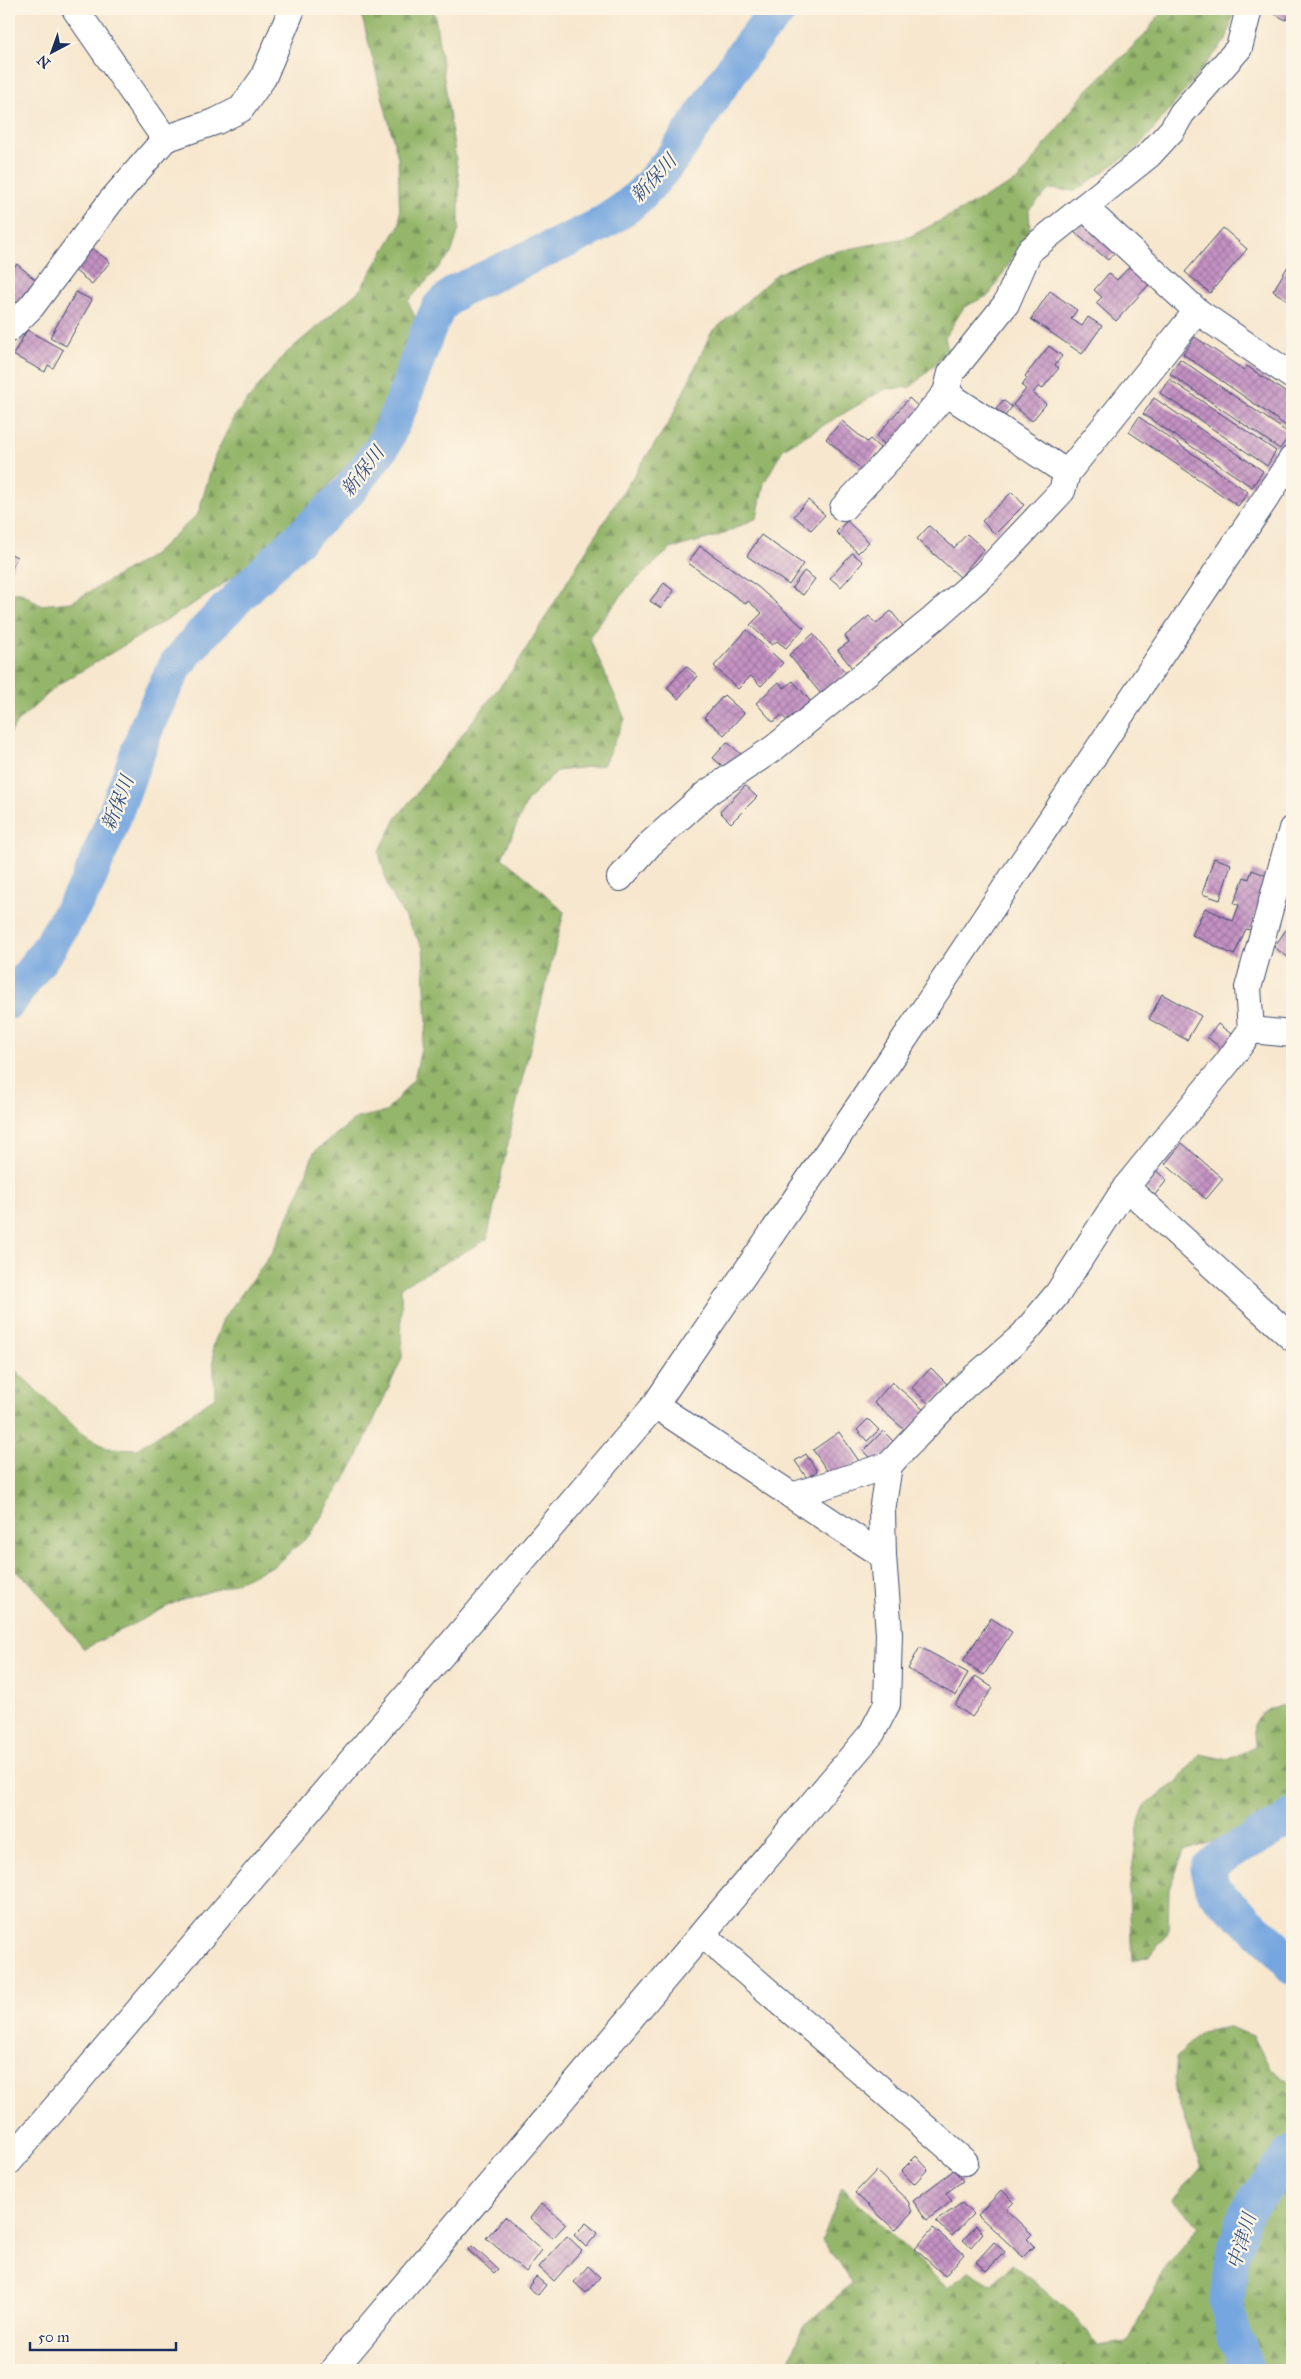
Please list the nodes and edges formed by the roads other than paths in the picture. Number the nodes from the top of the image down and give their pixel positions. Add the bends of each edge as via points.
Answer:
1 (75, 9) edge
2 (292, 9) edge
3 (1250, 9) edge
4 (165, 139) junction
5 (1084, 207) junction
6 (1197, 311) junction
7 (9, 329) edge
8 (1292, 376) edge
9 (946, 393) junction
10 (1292, 459) edge
11 (1067, 474) junction
12 (844, 508) dead end
13 (1292, 829) edge
14 (620, 878) dead end
15 (1252, 1030) junction
16 (1292, 1034) edge
17 (1126, 1187) junction
18 (1292, 1338) edge
19 (654, 1405) junction
20 (890, 1465) junction
21 (792, 1496) junction
22 (883, 1556) junction
23 (703, 1935) junction
24 (9, 2162) edge
25 (965, 2162) dead end
26 (333, 2370) edge

1 - 4 street
2 - 4 street via 263,78 241,109
3 - 5 street via 1239,48 1182,112 1172,130 1149,156
4 - 7 street via 111,201 32,306
5 - 6 street
5 - 9 street via 1029,251 1006,304 952,373
6 - 8 street
6 - 11 street
9 - 11 street
9 - 12 street
10 - 19 street via 889,1062
11 - 14 street via 1062,491 985,573 774,748 707,793 650,844
13 - 15 street via 1248,988
15 - 16 street
15 - 17 street
17 - 18 street
17 - 20 street via 1058,1292 1023,1335 962,1388
19 - 21 street
19 - 24 street
20 - 21 street
20 - 22 street via 882,1511
21 - 22 street
22 - 23 street via 889,1633 887,1704 872,1733
23 - 25 street
23 - 26 street

